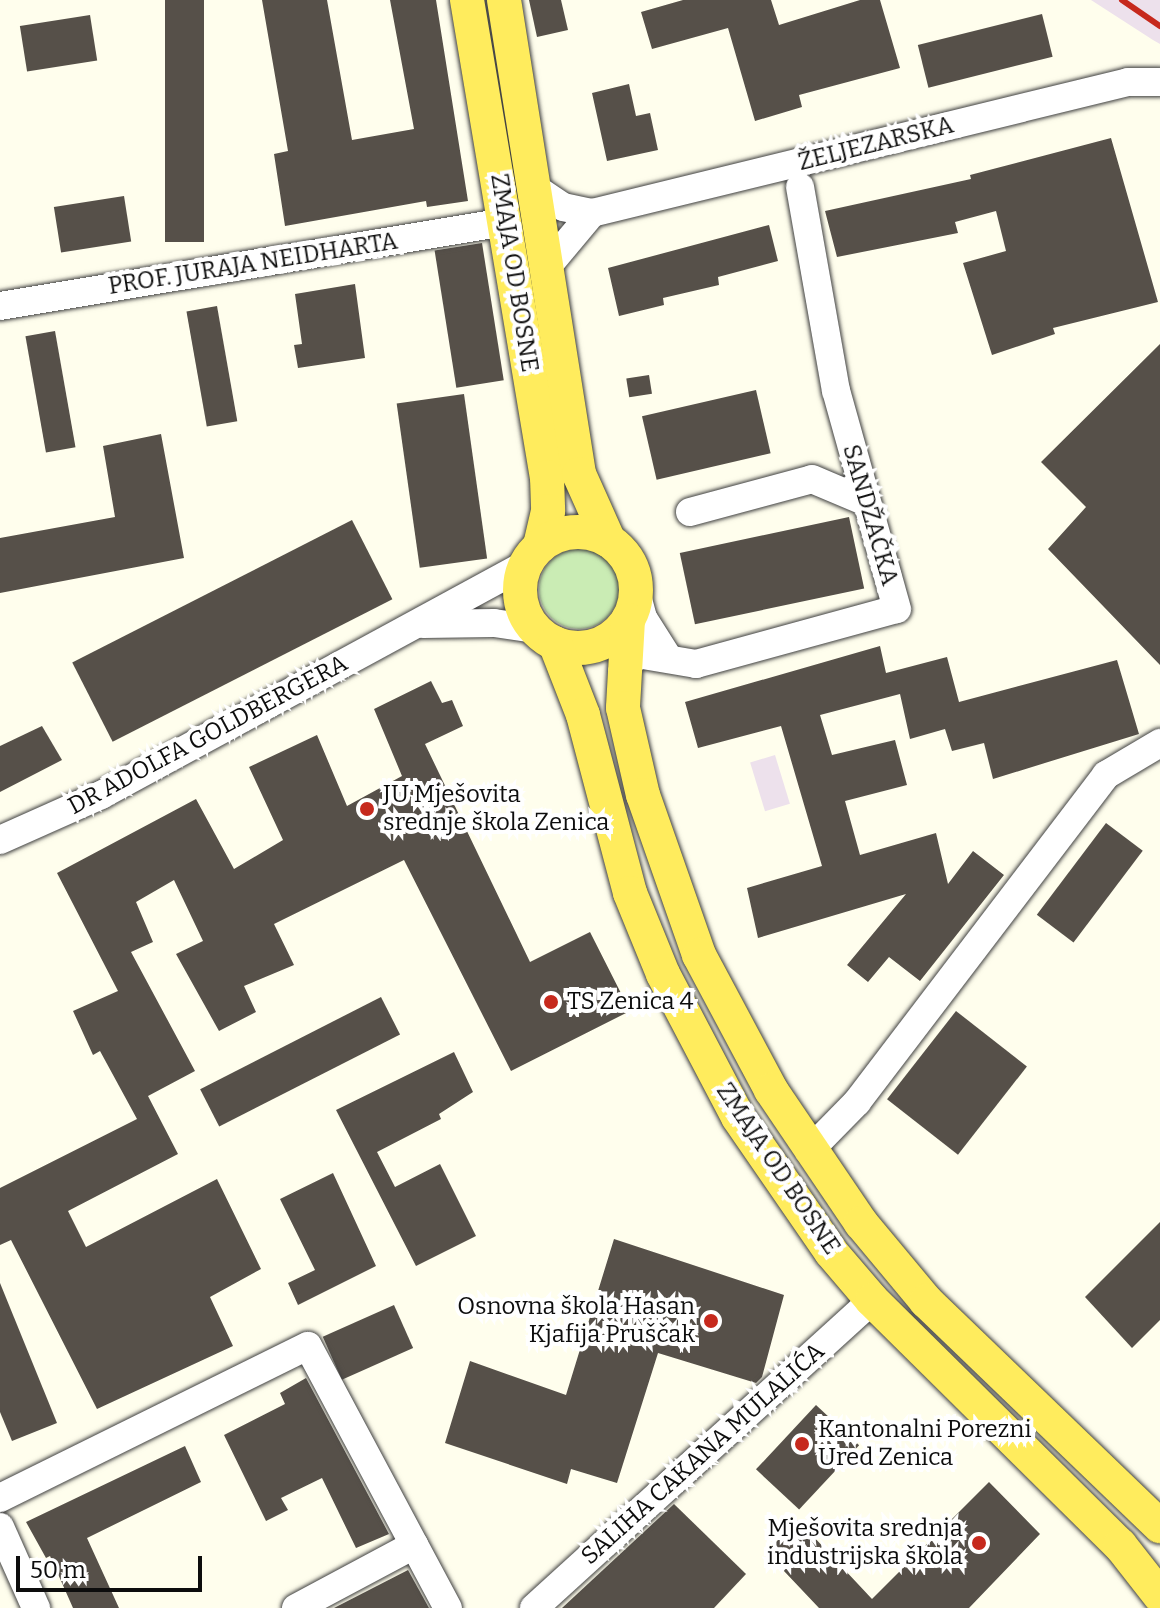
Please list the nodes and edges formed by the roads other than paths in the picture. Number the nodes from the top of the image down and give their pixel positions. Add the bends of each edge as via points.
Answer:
1 (467, 0) edge
2 (504, 0) edge
3 (1160, 82) edge
4 (800, 187) dead end
5 (535, 188) junction
6 (592, 213) junction
7 (505, 222) junction
8 (546, 268) junction
9 (0, 306) edge
10 (864, 501) junction
11 (690, 512) dead end
12 (609, 541) junction
13 (533, 555) junction
14 (631, 604) junction
15 (414, 624) junction
16 (545, 636) junction
17 (667, 656) junction
18 (622, 672) junction
19 (1160, 743) edge
20 (0, 840) edge
21 (809, 1151) junction
22 (872, 1300) junction
23 (0, 1498) edge
24 (1160, 1526) edge
25 (0, 1527) edge
26 (414, 1545) junction
27 (1160, 1596) edge
28 (36, 1608) edge
29 (296, 1608) edge
30 (448, 1608) edge
31 (534, 1608) edge

1 - 7 main road, ZMAJA OD BOSNE
2 - 5 main road, ZMAJA OD BOSNE
3 - 6 street, ŽELJEZARSKA via 1128,82
4 - 10 street, SANDŽAČKA via 836,391
5 - 6 street via 563,207
5 - 8 main road, ZMAJA OD BOSNE
6 - 8 street
7 - 9 street, PROF. JURAJA NEIDHARTA
7 - 13 main road, ZMAJA OD BOSNE via 547,477 548,511
8 - 12 main road, ZMAJA OD BOSNE via 579,474
10 - 11 street via 812,479
10 - 17 street, SANDŽAČKA via 897,609 696,664
12 - 13 main road via 567,533
12 - 14 main road, ZMAJA OD BOSNE via 630,566
13 - 15 street, DR ADOLFA GOLDBERGERA
13 - 16 main road, ZMAJA OD BOSNE via 521,598
14 - 16 main road via 604,642 588,647
14 - 17 street
14 - 18 main road, ZMAJA OD BOSNE
15 - 16 street, DR ADOLFA GOLDBERGERA via 494,623
15 - 20 street, DR ADOLFA GOLDBERGERA via 101,795
16 - 22 main road, ZMAJA OD BOSNE via 583,715 630,893 663,974 738,1117 831,1252
17 - 18 street, SANDŽAČKA via 637,654
18 - 21 main road, ZMAJA OD BOSNE via 624,717 643,795 694,942 737,1031
19 - 21 street via 1106,775 857,1102
21 - 24 main road, ZMAJA OD BOSNE via 926,1301
22 - 27 main road, ZMAJA OD BOSNE via 1120,1545
22 - 31 street, SALIHA CAKANA MULALIĆA
23 - 26 street via 308,1346
25 - 28 street
26 - 29 street
26 - 30 street

